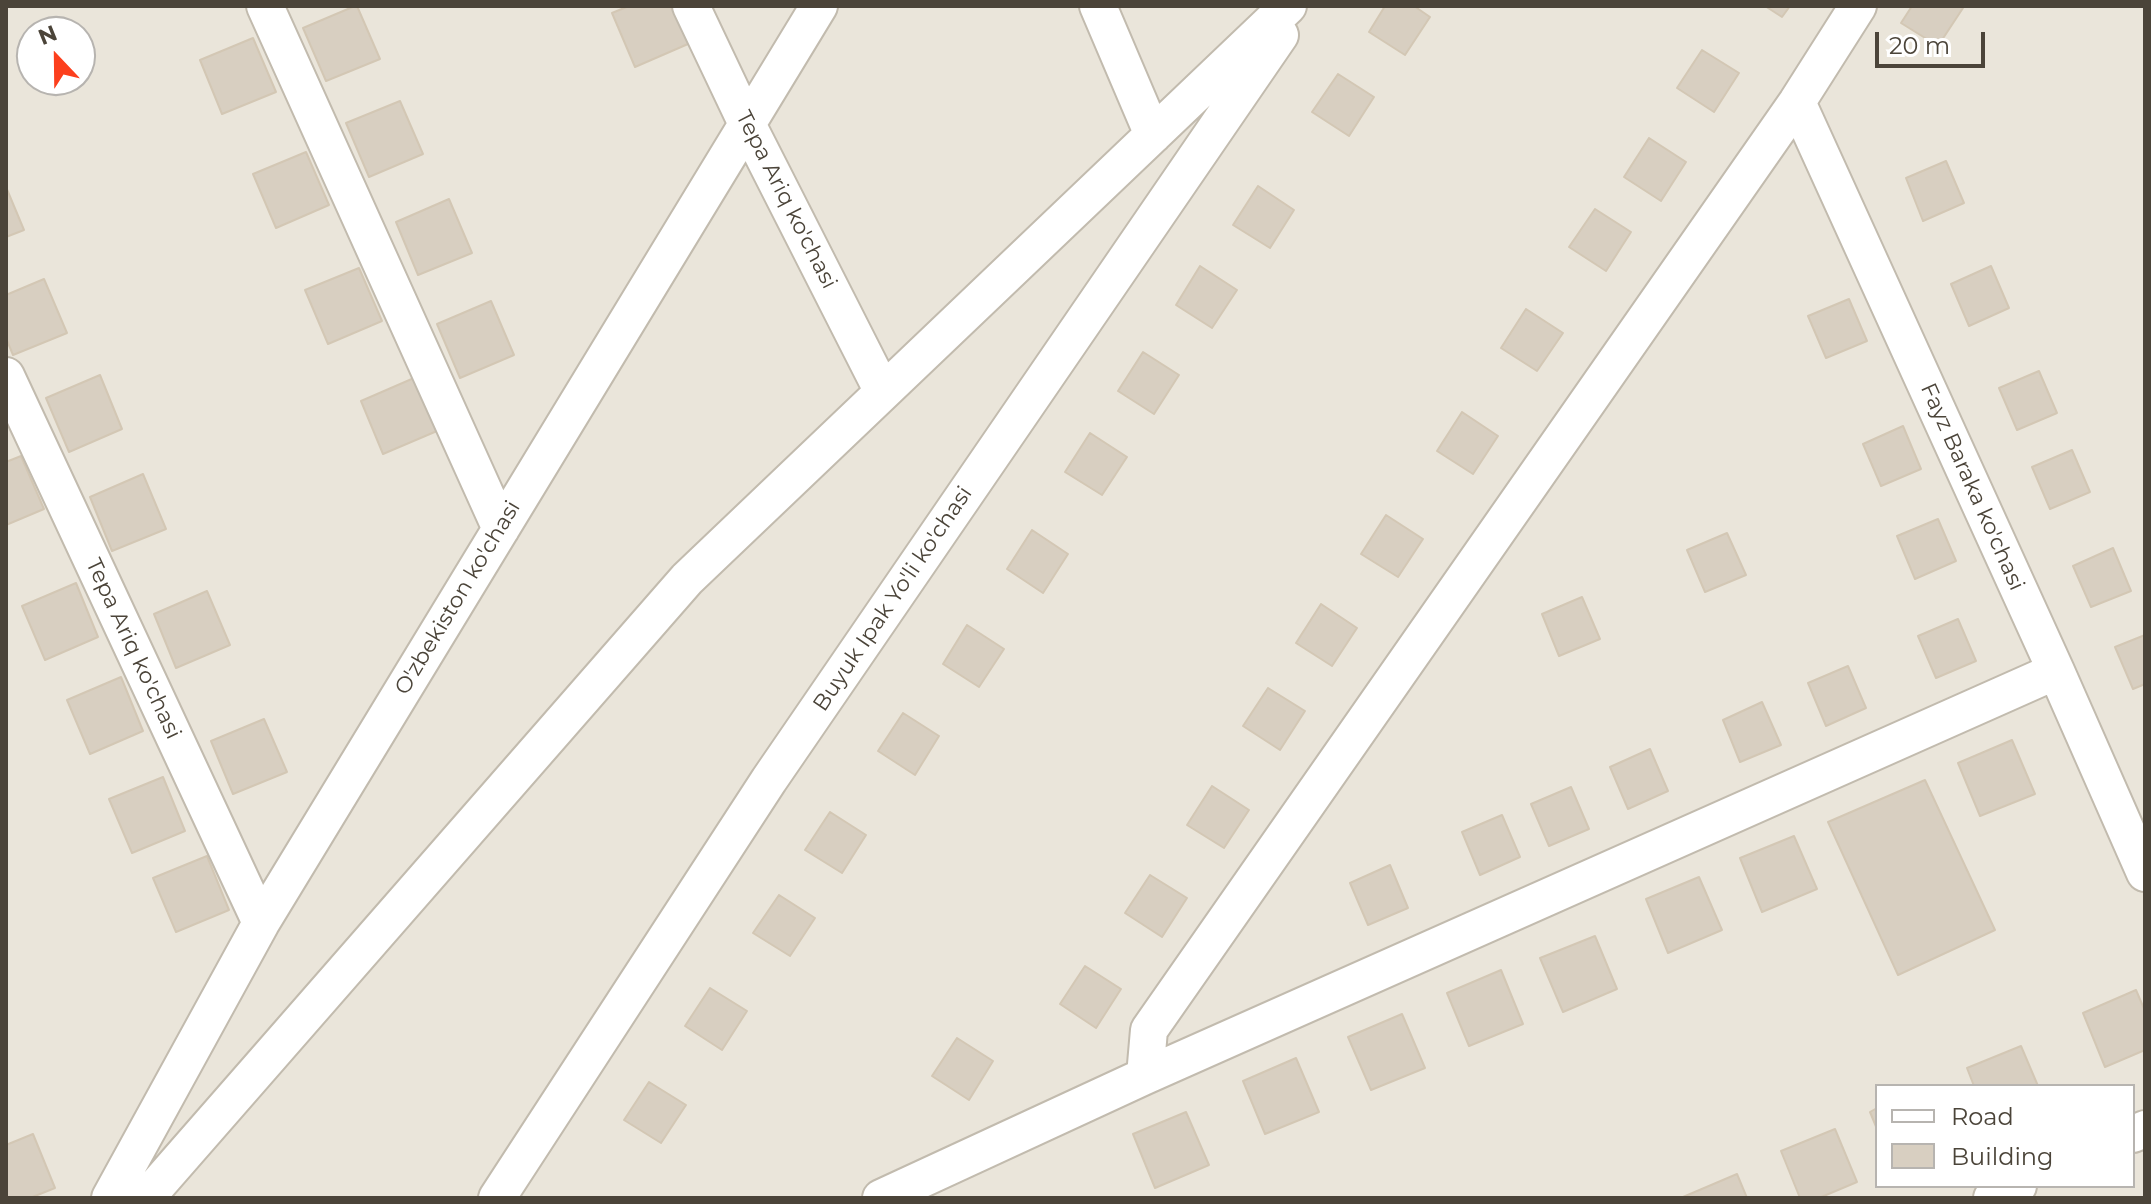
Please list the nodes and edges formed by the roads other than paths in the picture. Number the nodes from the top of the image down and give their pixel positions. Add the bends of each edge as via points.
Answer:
1 (265, 6) edge
2 (691, 6) edge
3 (819, 6) edge
4 (1098, 6) edge
5 (1288, 6) edge
6 (1300, 6) edge
7 (1858, 6) edge
8 (1797, 102) junction
9 (747, 124) junction
10 (1153, 135) junction
11 (6, 376) edge
12 (883, 392) junction
13 (501, 529) junction
14 (2056, 671) junction
15 (2145, 873) edge
16 (261, 923) junction
17 (1145, 1076) junction
18 (2014, 1188) edge
19 (110, 1198) edge
20 (146, 1198) edge
21 (497, 1198) edge
22 (881, 1198) edge
23 (1992, 1198) edge

1 - 13 street
2 - 9 street, Tepa Ariq ko'chasi
3 - 9 street, O'zbekiston ko'chasi
4 - 10 street
5 - 10 street
6 - 21 street, Buyuk Ipak Yo'li ko'chasi via 769,780
7 - 8 street
8 - 14 street, Fayz Baraka ko'chasi
8 - 17 street via 1149,1030
9 - 12 street, Tepa Ariq ko'chasi
9 - 13 street, O'zbekiston ko'chasi
10 - 12 street
11 - 16 street, Tepa Ariq ko'chasi
12 - 20 street via 687,579
13 - 16 street, O'zbekiston ko'chasi
14 - 15 street, Fayz Baraka ko'chasi
14 - 17 street
16 - 19 street, O'zbekiston ko'chasi
17 - 22 street
18 - 23 street

